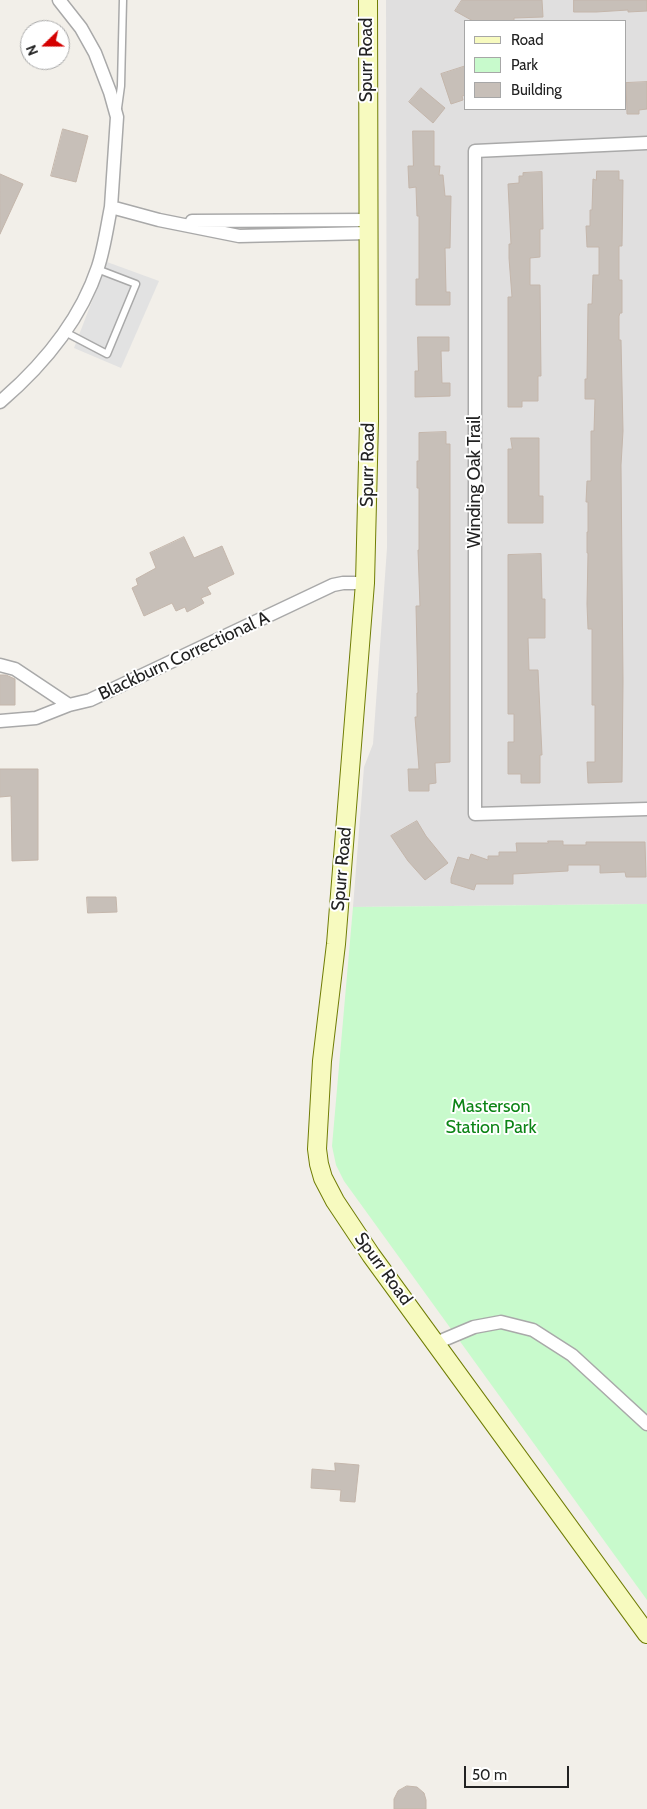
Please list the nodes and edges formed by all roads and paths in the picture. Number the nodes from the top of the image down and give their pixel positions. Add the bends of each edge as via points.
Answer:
1 (59, 0) edge
2 (124, 0) edge
3 (368, 0) edge
4 (117, 117) junction
5 (647, 143) edge
6 (111, 207) junction
7 (368, 226) junction
8 (97, 269) junction
9 (65, 332) junction
10 (0, 402) edge
11 (365, 582) junction
12 (0, 665) edge
13 (69, 705) junction
14 (0, 721) edge
15 (647, 809) edge
16 (436, 1343) junction
17 (647, 1424) edge
18 (647, 1634) edge

1 - 4 street via 95,53
2 - 4 lane
3 - 7 street, Spurr Road
4 - 6 street
5 - 15 street, Winding Oak Trail via 475,151 475,814
6 - 7 street via 239,236
6 - 8 street
7 - 11 street, Spurr Road via 369,422
8 - 9 street
8 - 9 lane via 136,284 107,354
9 - 10 street via 25,381
11 - 13 street, Blackburn Correctional A via 333,585 90,700
11 - 16 street, Spurr Road via 317,1149 323,1178 335,1201
12 - 13 street via 15,670
13 - 14 street, Blackburn Correctional A via 36,718
16 - 17 street via 474,1327 501,1322 533,1330 572,1355
16 - 18 street, Spurr Road

